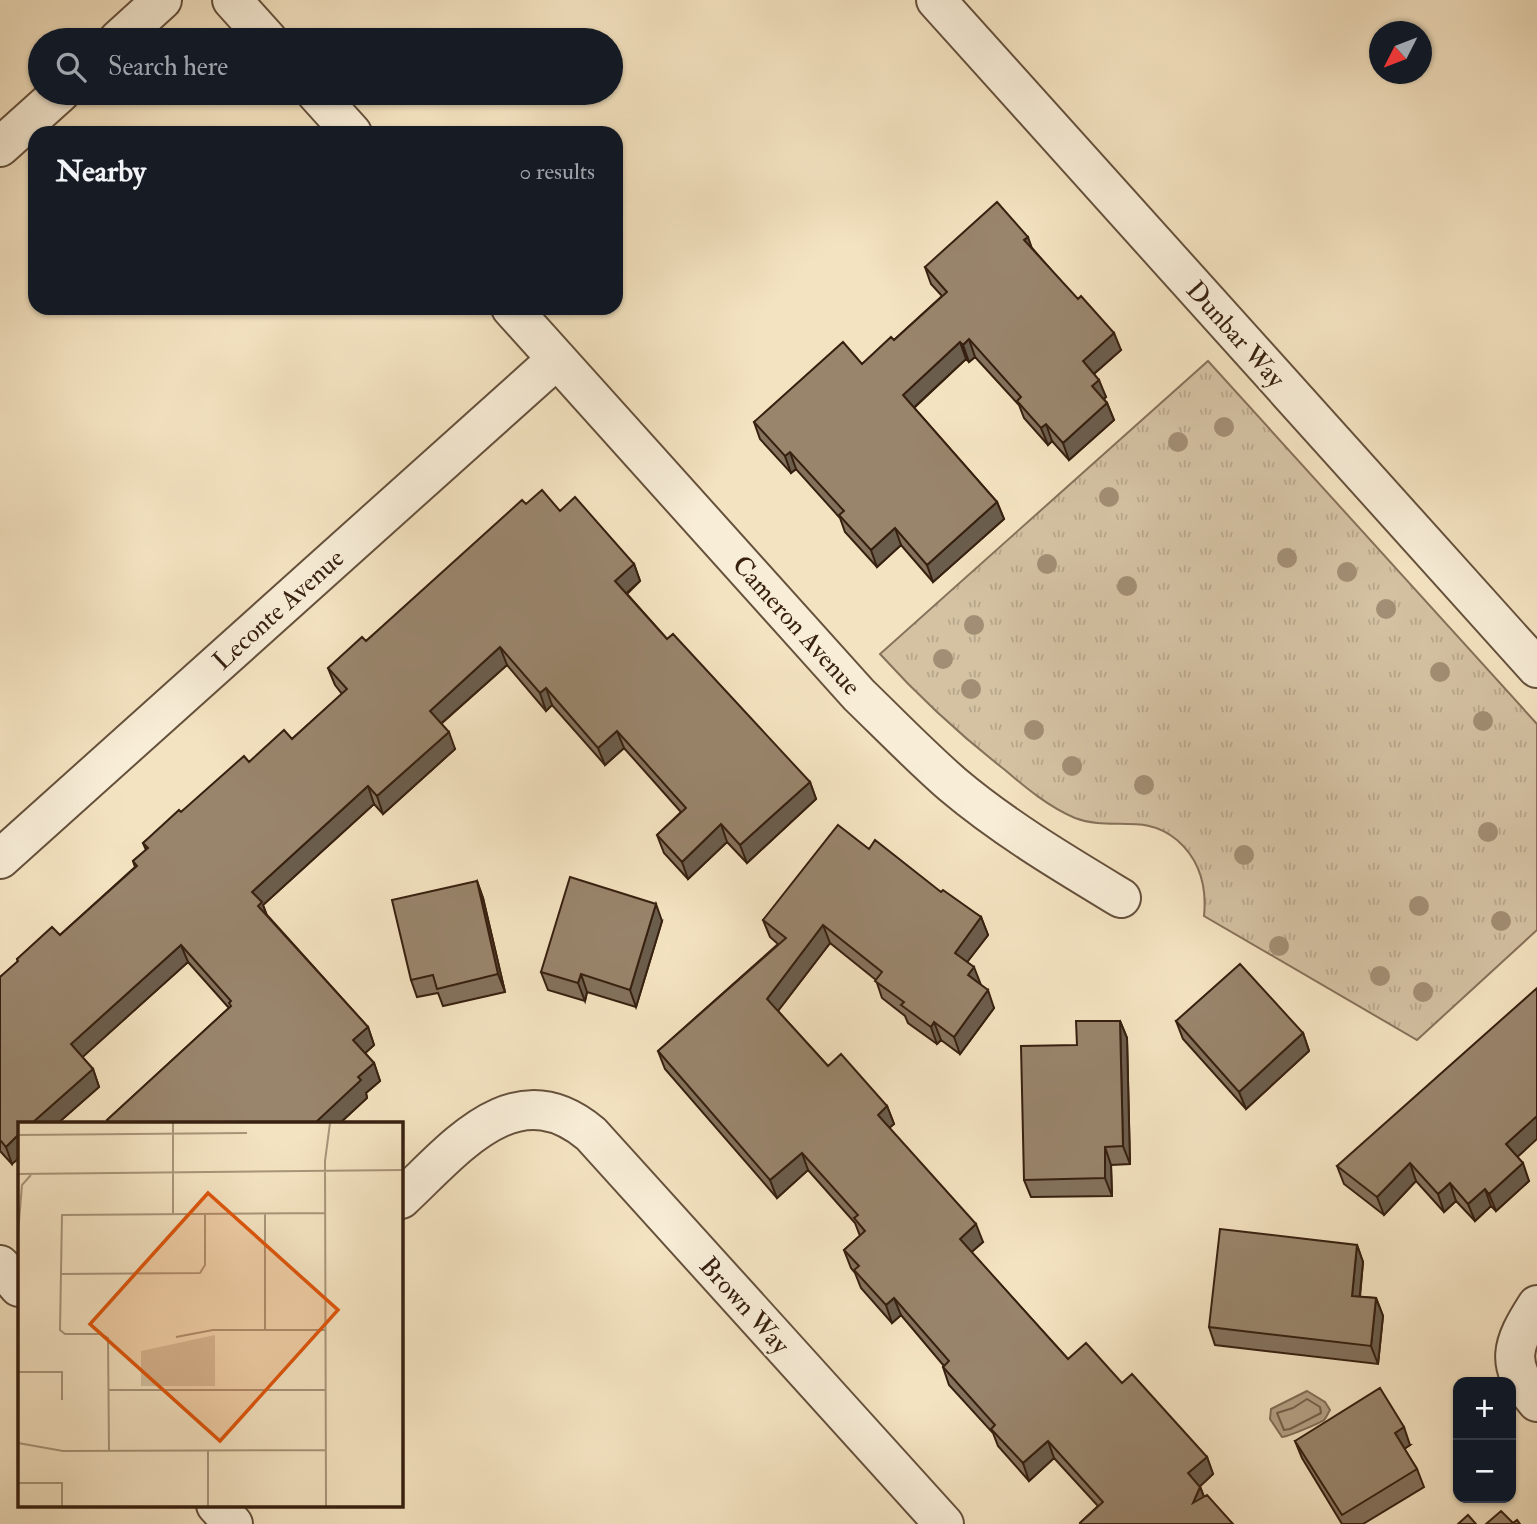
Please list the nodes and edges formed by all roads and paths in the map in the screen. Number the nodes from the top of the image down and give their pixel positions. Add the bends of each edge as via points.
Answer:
1 (162, 0) edge
2 (232, 0) edge
3 (936, 0) edge
4 (131, 28) edge
5 (257, 28) edge
6 (47, 105) edge
7 (327, 105) edge
8 (346, 126) edge
9 (0, 147) edge
10 (517, 315) edge
11 (557, 359) junction
12 (1537, 668) edge
13 (0, 859) edge
14 (1121, 898) dead end
15 (402, 1198) edge
16 (0, 1265) edge
17 (18, 1286) edge
18 (1537, 1305) edge
19 (1537, 1402) edge
20 (217, 1506) edge
21 (233, 1524) edge
22 (944, 1524) edge

1 - 4 street
2 - 5 street
3 - 12 street, Dunbar Way
6 - 9 street
7 - 8 street
10 - 11 street, Cameron Avenue
11 - 13 street, Leconte Avenue
11 - 14 street, Cameron Avenue via 912,747 1001,822
15 - 22 street, Brown Way via 498,1116 547,1110 578,1123
16 - 17 street
18 - 19 street via 1523,1327 1514,1355 1517,1376
20 - 21 street

